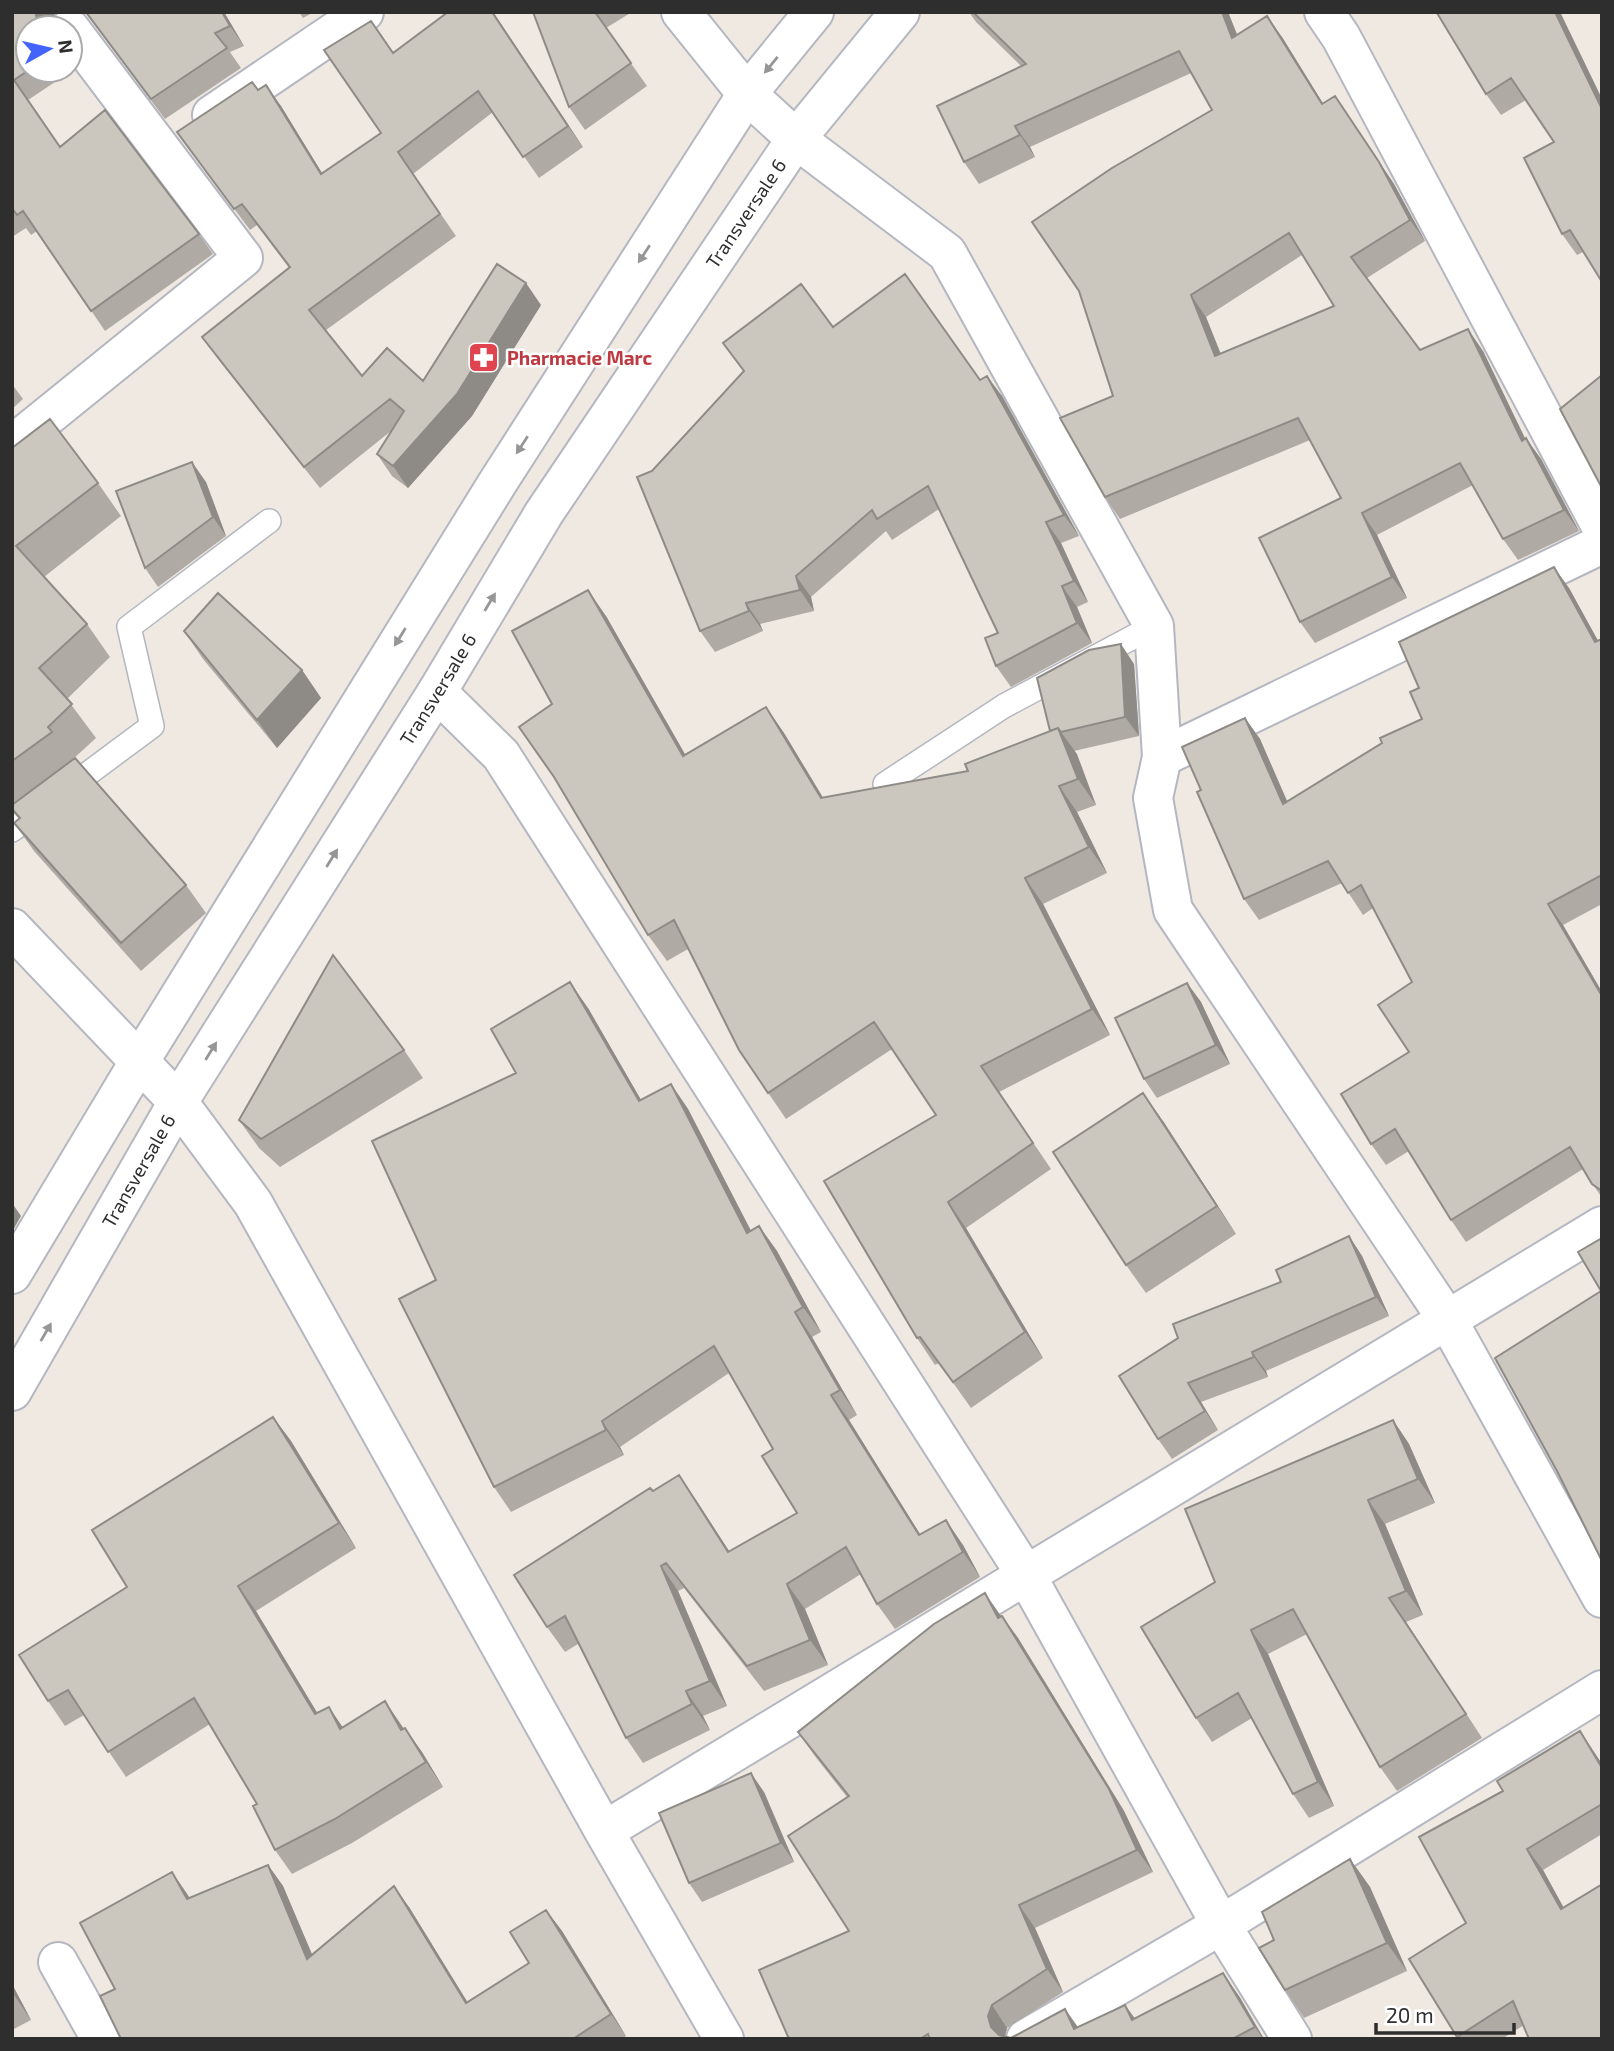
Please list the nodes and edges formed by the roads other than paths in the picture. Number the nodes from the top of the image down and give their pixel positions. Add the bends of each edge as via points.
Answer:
1 (364, 12) edge
2 (681, 12) edge
3 (814, 12) edge
4 (900, 12) edge
5 (1324, 12) edge
6 (84, 48) edge
7 (747, 94) junction
8 (796, 139) junction
9 (160, 149) junction
10 (12, 445) edge
11 (269, 522) dead end
12 (1602, 528) edge
13 (1602, 544) edge
14 (1154, 626) junction
15 (437, 692) junction
16 (1162, 757) junction
17 (885, 784) edge
18 (12, 830) edge
19 (12, 928) edge
20 (139, 1062) junction
21 (178, 1102) junction
22 (1602, 1226) edge
23 (12, 1274) edge
24 (1447, 1319) junction
25 (12, 1391) edge
26 (1026, 1575) junction
27 (1602, 1598) edge
28 (1602, 1690) edge
29 (604, 1831) junction
30 (1221, 1926) junction
31 (58, 1962) dead end
32 (102, 2039) edge
33 (724, 2039) edge
34 (1026, 2039) edge
35 (1292, 2039) edge

1 - 9 street
2 - 7 street
3 -> 7 street
4 - 8 street, Transversale 6
5 - 12 street
6 - 9 street
7 - 8 street
7 -> 20 street via 386,659
8 - 14 street via 947,253
15 -> 8 street, Transversale 6 via 544,513
9 - 10 street via 243,258
11 - 18 lane via 128,627 152,726
13 - 16 street
14 - 16 street
14 - 17 lane via 1004,706
21 -> 15 street, Transversale 6
15 - 26 street via 501,755
16 - 24 street via 1153,799 1173,910
19 - 20 street
20 - 21 street
20 - 23 street
25 -> 21 street, Transversale 6
21 - 29 street via 253,1203
22 - 24 street
24 - 26 street
24 - 27 street
26 - 29 street
26 - 30 street
28 - 30 street
29 - 33 street
30 - 34 street
30 - 35 street
31 - 32 street

